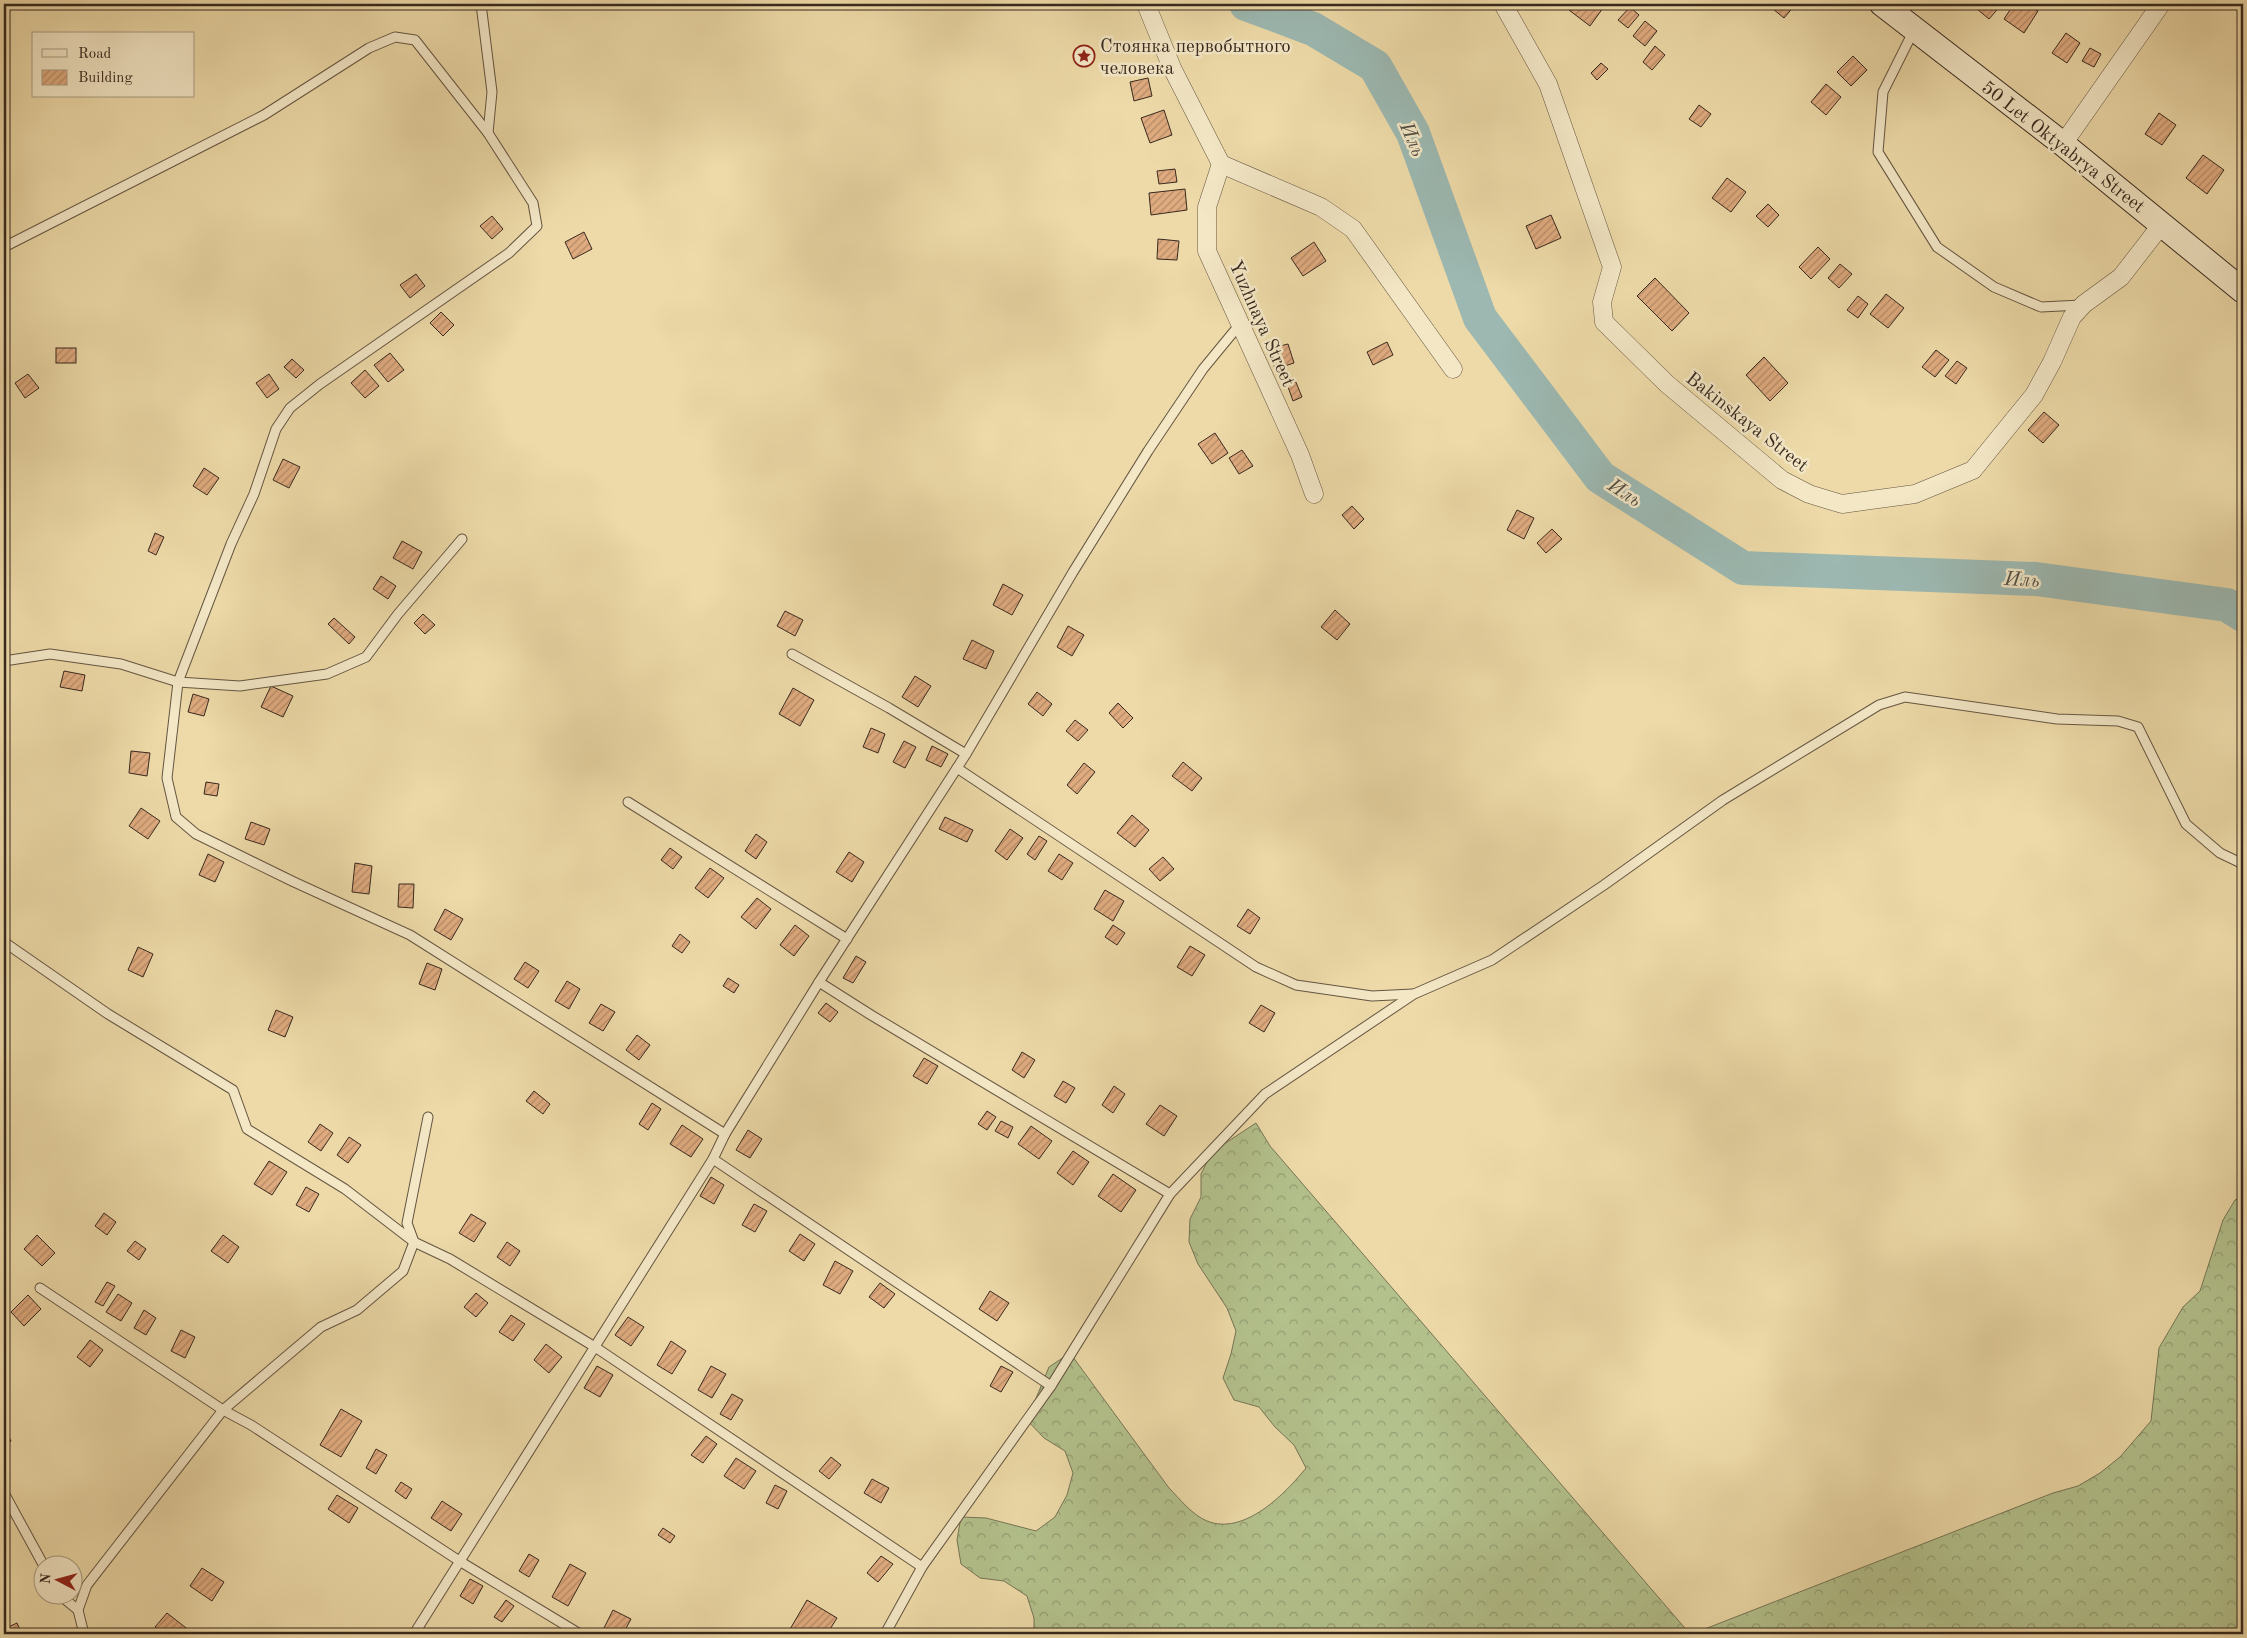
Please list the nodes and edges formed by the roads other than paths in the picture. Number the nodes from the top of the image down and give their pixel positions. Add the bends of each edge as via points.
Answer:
1 (481, 4) edge
2 (1146, 4) edge
3 (1503, 4) edge
4 (1882, 4) edge
5 (2161, 4) edge
6 (1914, 30) junction
7 (488, 133) junction
8 (2063, 144) junction
9 (1221, 164) junction
10 (2162, 224) junction
11 (4, 247) edge
12 (2243, 291) edge
13 (2084, 304) junction
14 (1240, 324) junction
15 (1453, 369) dead end
16 (1314, 494) dead end
17 (462, 539) dead end
18 (792, 654) dead end
19 (4, 661) edge
20 (178, 682) junction
21 (966, 754) junction
22 (956, 768) junction
23 (628, 802) dead end
24 (2243, 864) edge
25 (847, 939) junction
26 (4, 942) edge
27 (819, 982) junction
28 (1414, 994) junction
29 (428, 1117) dead end
30 (725, 1134) junction
31 (713, 1159) junction
32 (1170, 1194) junction
33 (414, 1242) junction
34 (40, 1288) dead end
35 (595, 1347) junction
36 (1051, 1386) junction
37 (223, 1410) junction
38 (4, 1493) edge
39 (39, 1556) edge
40 (461, 1562) junction
41 (922, 1567) junction
42 (73, 1606) edge
43 (78, 1610) junction
44 (84, 1634) edge
45 (414, 1634) edge
46 (580, 1634) edge
47 (885, 1634) edge

1 - 7 lane via 492,92
2 - 9 street via 1172,68
3 - 13 street, Bakinskaya Street via 1548,84 1612,267 1602,302 1604,322 1667,384 1782,480 1809,494 1842,504 1915,494 1973,470 2034,395 2072,317
4 - 6 street, 50 Let Oktyabrya Street
5 - 8 street
6 - 8 street, 50 Let Oktyabrya Street
6 - 13 lane via 1883,92 1878,152 1937,247 1994,287 2041,307
7 - 11 lane via 415,40 395,37 370,48 264,115
7 - 20 lane via 533,203 536,226 509,253 290,408 276,430 254,494 230,544
8 - 10 street, 50 Let Oktyabrya Street
9 - 14 street, Yuzhnaya Street via 1207,207 1207,251
9 - 15 street via 1321,206 1353,229
10 - 12 street, 50 Let Oktyabrya Street
10 - 13 street, Bakinskaya Street via 2121,277
14 - 16 street, Yuzhnaya Street via 1300,454
14 - 21 lane via 1203,369 1143,459
17 - 20 lane via 366,657 327,674 240,686
18 - 21 lane
19 - 20 lane via 50,654 121,664
20 - 30 lane via 167,778 176,818 196,834 410,935
21 - 22 lane
22 - 25 lane
22 - 28 lane via 1256,967 1296,985 1372,996
23 - 25 lane
24 - 28 lane via 2220,854 2186,824 2138,727 1905,697 1879,705 1722,800 1492,960
25 - 27 lane
26 - 33 lane via 108,1014 233,1090 247,1128 345,1189
27 - 30 lane
27 - 32 lane
28 - 32 lane via 1265,1094
29 - 33 lane via 406,1223
30 - 31 lane
31 - 35 lane
31 - 36 lane
32 - 36 lane
33 - 35 lane via 450,1259
33 - 37 lane via 402,1271 357,1310 321,1327
34 - 37 lane
35 - 40 lane
35 - 41 lane
36 - 41 lane
37 - 40 lane
37 - 43 lane via 87,1585
38 - 39 lane
40 - 45 lane
40 - 46 lane
41 - 47 lane
42 - 43 lane
43 - 44 lane

